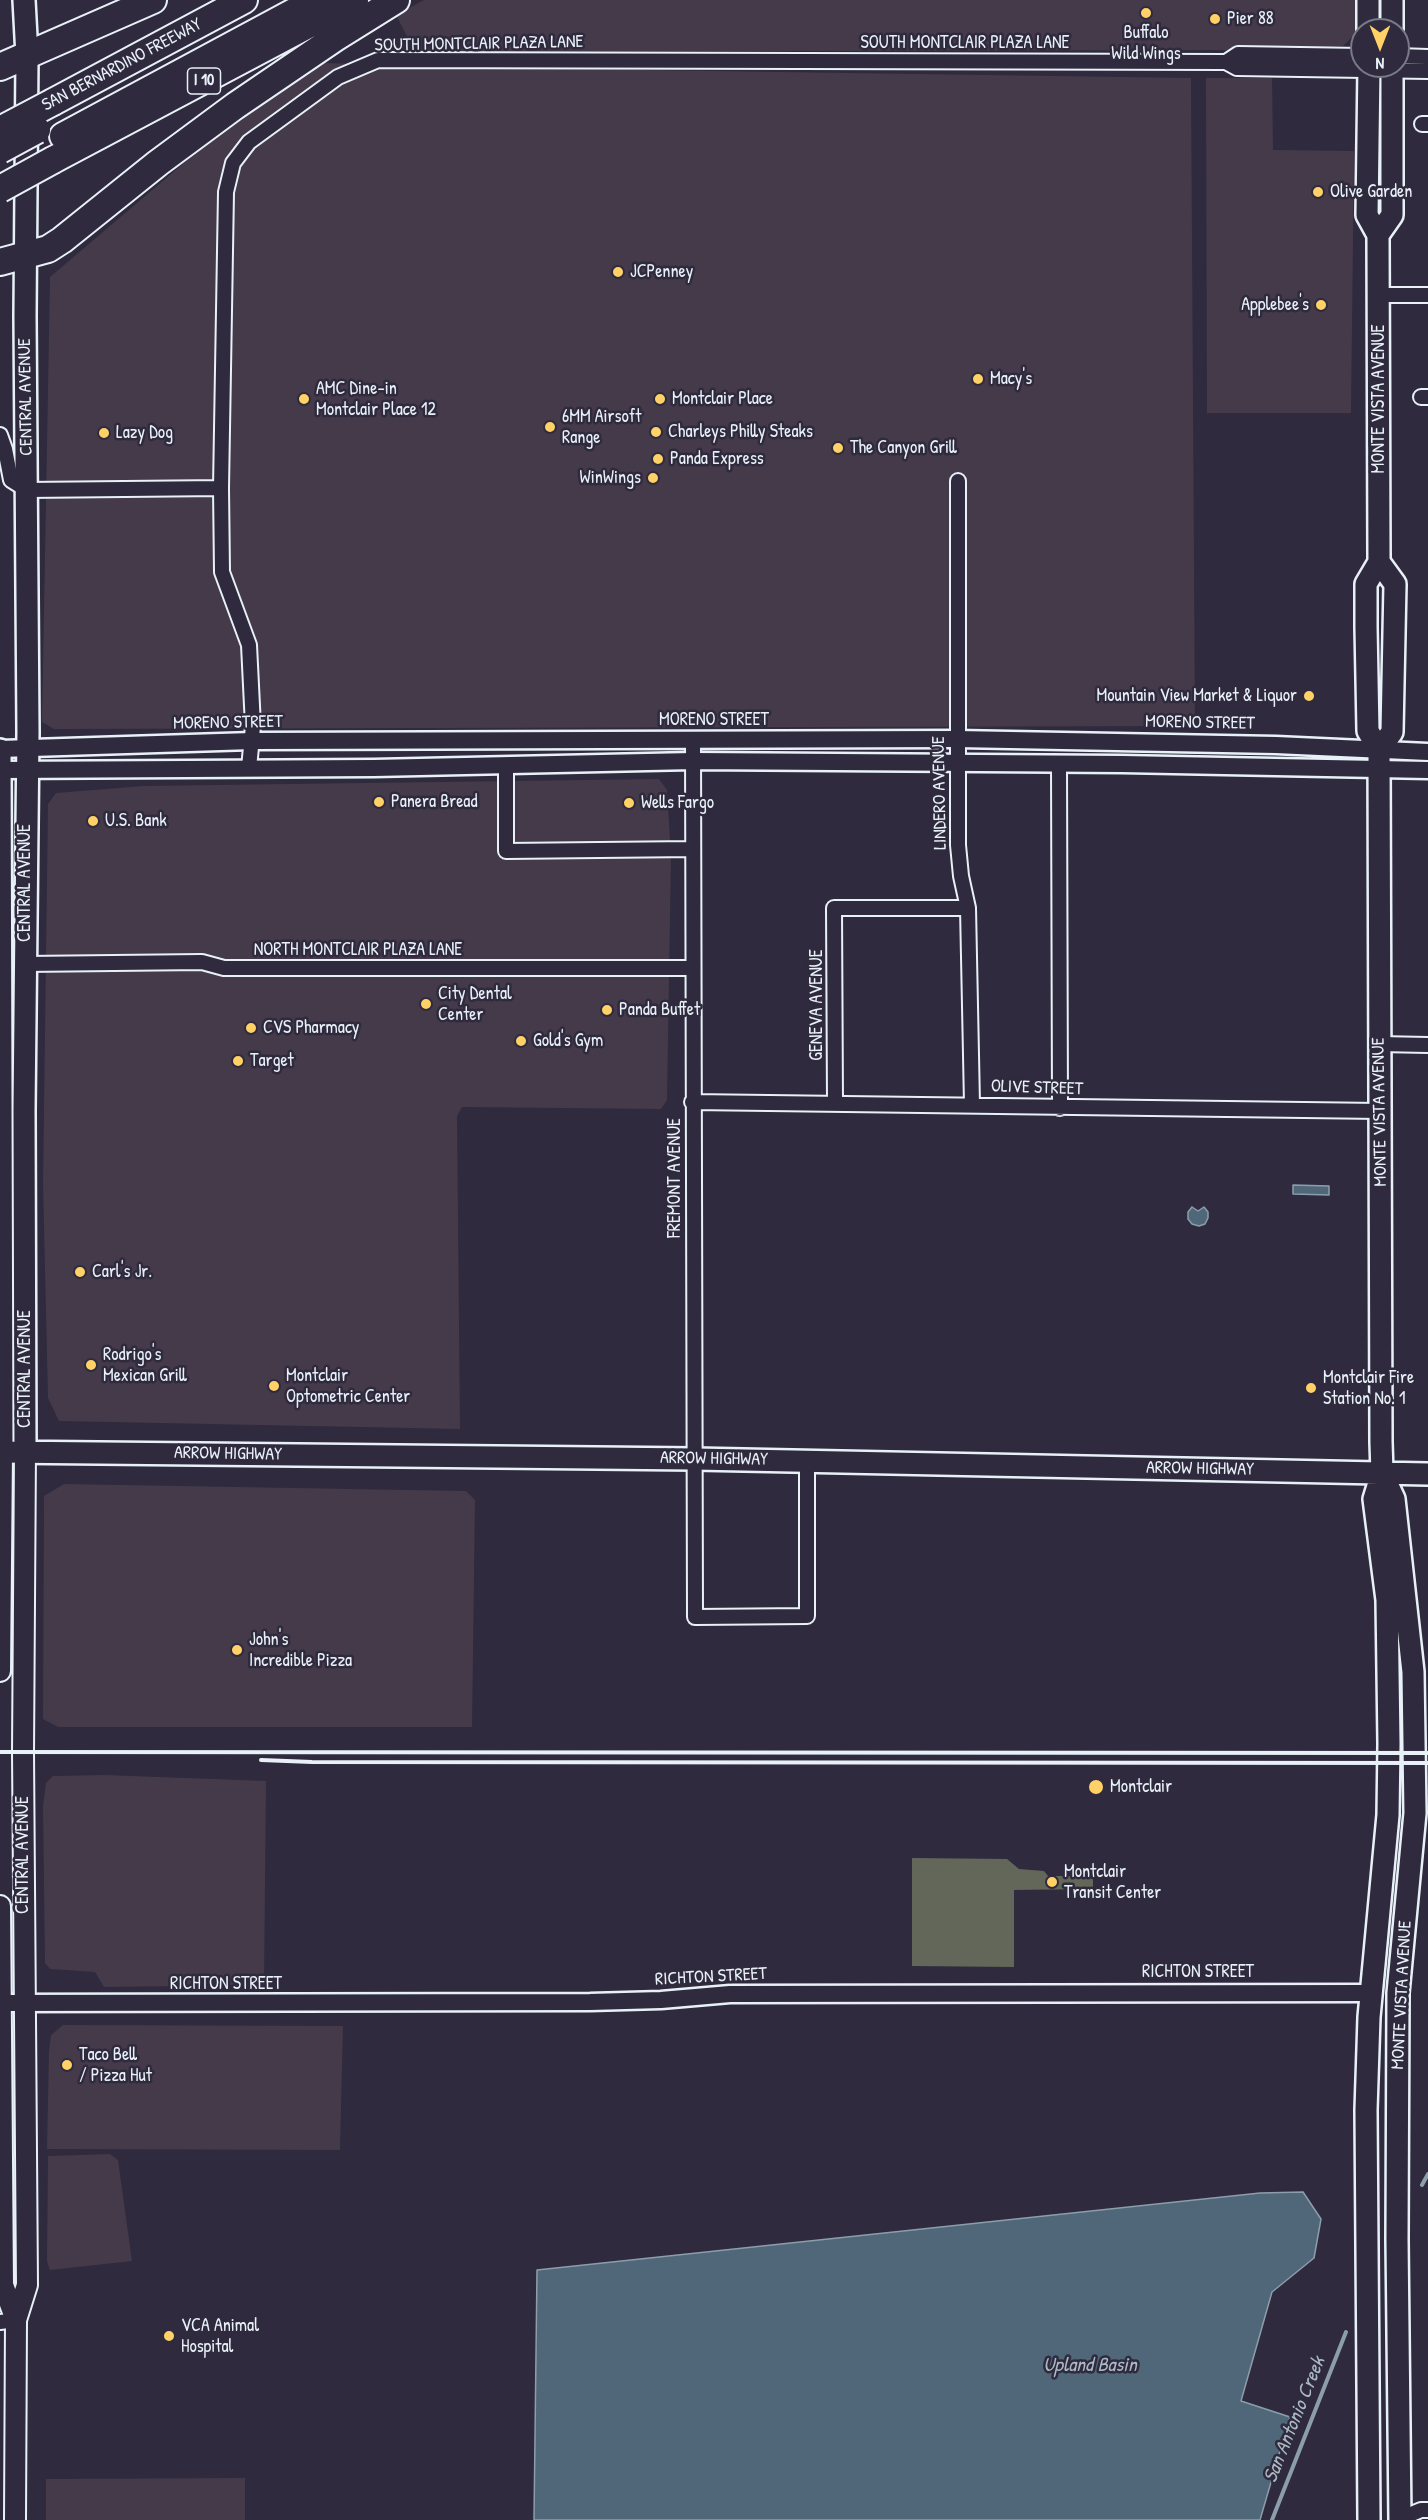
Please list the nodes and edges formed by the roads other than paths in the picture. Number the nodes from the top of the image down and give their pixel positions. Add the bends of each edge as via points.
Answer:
1 (24, 0) edge
2 (153, 0) edge
3 (244, 0) edge
4 (282, 0) edge
5 (316, 0) edge
6 (355, 0) edge
7 (396, 0) edge
8 (1368, 0) edge
9 (1392, 0) edge
10 (1368, 18) edge
11 (1392, 18) edge
12 (27, 56) junction
13 (1428, 57) edge
14 (1410, 61) edge
15 (1350, 65) edge
16 (0, 67) edge
17 (1410, 67) edge
18 (1428, 71) edge
19 (1367, 78) edge
20 (1394, 78) edge
21 (0, 130) edge
22 (53, 131) junction
23 (0, 150) edge
24 (0, 169) edge
25 (0, 189) edge
26 (1378, 235) junction
27 (26, 255) junction
28 (0, 262) edge
29 (1378, 295) junction
30 (1428, 295) edge
31 (0, 435) edge
32 (958, 481) dead end
33 (221, 488) junction
34 (27, 490) junction
35 (1379, 562) junction
36 (693, 739) junction
37 (957, 739) junction
38 (252, 741) junction
39 (28, 747) junction
40 (1428, 752) edge
41 (1379, 759) junction
42 (0, 760) edge
43 (693, 761) junction
44 (957, 762) junction
45 (1059, 764) junction
46 (506, 765) junction
47 (26, 768) junction
48 (249, 768) junction
49 (1428, 770) edge
50 (692, 849) junction
51 (968, 908) junction
52 (25, 964) junction
53 (692, 968) junction
54 (1379, 1044) junction
55 (1428, 1045) edge
56 (692, 1102) junction
57 (835, 1102) junction
58 (972, 1104) junction
59 (1059, 1108) junction
60 (0, 1109) edge
61 (24, 1110) junction
62 (1380, 1111) junction
63 (1, 1452) edge
64 (26, 1452) junction
65 (695, 1458) junction
66 (807, 1461) junction
67 (1382, 1473) junction
68 (1428, 1474) edge
69 (0, 1671) edge
70 (0, 1906) edge
71 (1370, 1993) junction
72 (1398, 1993) junction
73 (1, 2003) edge
74 (25, 2004) junction
75 (8, 2321) edge
76 (1428, 2510) edge
77 (1369, 2518) edge
78 (15, 2520) edge
79 (1400, 2520) edge

1 - 12 main road, CENTRAL AVENUE
2 - 12 highway
3 - 22 highway, SAN BERNARDINO FREEWAY / I 10
4 - 22 highway
5 - 22 highway
6 - 22 highway, SAN BERNARDINO FREEWAY / I 10
7 - 27 highway via 235,106 62,240
8 - 10 main road
9 - 11 main road
12 - 16 highway
12 - 27 main road, CENTRAL AVENUE
13 - 14 street
15 - 33 street, SOUTH MONTCLAIR PLAZA LANE via 1237,68 1226,62 378,60 356,68 322,87 249,142 229,175
17 - 18 street
19 - 26 main road, MONTE VISTA AVENUE via 1367,215
20 - 26 main road, MONTE VISTA AVENUE via 1392,215
21 - 22 highway, SAN BERNARDINO FREEWAY / I 10, bridge
22 - 23 highway, bridge
22 - 24 highway
22 - 25 highway, SAN BERNARDINO FREEWAY / I 10, bridge
26 - 29 main road, MONTE VISTA AVENUE
27 - 28 highway
27 - 34 main road, CENTRAL AVENUE
29 - 30 street
29 - 35 main road, MONTE VISTA AVENUE
31 - 34 street via 10,480
32 - 37 street, LINDERO AVENUE
33 - 34 street
33 - 38 street, SOUTH MONTCLAIR PLAZA LANE via 222,572 249,645
34 - 39 main road, CENTRAL AVENUE
35 - 41 main road, MONTE VISTA AVENUE via 1366,584 1368,731
35 - 41 main road, MONTE VISTA AVENUE via 1395,584 1392,732
36 - 37 street, MORENO STREET
36 - 38 street, MORENO STREET
36 - 43 street, FREMONT AVENUE
37 - 41 street, MORENO STREET via 1265,744
37 - 44 street, LINDERO AVENUE
38 - 39 street, MORENO STREET
38 - 48 street, SOUTH MONTCLAIR PLAZA LANE
39 - 42 street, MORENO STREET
39 - 47 main road, CENTRAL AVENUE
40 - 41 street, MORENO STREET
41 - 45 street, MORENO STREET
41 - 49 street, MORENO STREET
41 - 54 main road, MONTE VISTA AVENUE
42 - 47 street, MORENO STREET
42 - 60 main road, CENTRAL AVENUE
43 - 44 street, MORENO STREET
43 - 46 street, MORENO STREET
43 - 50 street, FREMONT AVENUE
44 - 45 street, MORENO STREET
44 - 51 street, LINDERO AVENUE via 958,845
45 - 59 street
46 - 48 street, MORENO STREET
46 - 50 street via 506,851
47 - 48 street, MORENO STREET
47 - 52 main road, CENTRAL AVENUE
50 - 53 street, FREMONT AVENUE
51 - 57 street, GENEVA AVENUE via 834,908
51 - 58 street, LINDERO AVENUE
52 - 53 street, NORTH MONTCLAIR PLAZA LANE via 202,962 224,968
52 - 61 main road, CENTRAL AVENUE
53 - 56 street, FREMONT AVENUE
54 - 55 street
54 - 62 main road, MONTE VISTA AVENUE
56 - 57 street, OLIVE STREET
56 - 65 street, FREMONT AVENUE
57 - 58 street, OLIVE STREET
58 - 59 street, OLIVE STREET
59 - 62 street, OLIVE STREET
60 - 61 street
60 - 63 main road, CENTRAL AVENUE
61 - 64 main road, CENTRAL AVENUE
62 - 67 main road, MONTE VISTA AVENUE
63 - 64 main road, ARROW HIGHWAY
63 - 69 main road, CENTRAL AVENUE
64 - 65 main road, ARROW HIGHWAY
64 - 74 main road, CENTRAL AVENUE
65 - 66 main road, ARROW HIGHWAY
65 - 66 street, FREMONT AVENUE via 695,1617 807,1616
66 - 67 main road, ARROW HIGHWAY
67 - 68 main road, ARROW HIGHWAY
67 - 71 main road, MONTE VISTA AVENUE via 1374,1499 1387,1600 1389,1803
67 - 72 main road, MONTE VISTA AVENUE via 1394,1499 1413,1672 1415,1813
70 - 73 main road, CENTRAL AVENUE
71 - 72 street, RICHTON STREET
71 - 74 street, RICHTON STREET via 730,1994 590,2002
71 - 77 main road, MONTE VISTA AVENUE via 1366,2110
72 - 79 main road, MONTE VISTA AVENUE
73 - 74 street, RICHTON STREET
73 - 75 main road, CENTRAL AVENUE via 3,2285
74 - 75 main road, CENTRAL AVENUE via 27,2285
75 - 78 main road
76 - 79 street
77 - 79 main road

